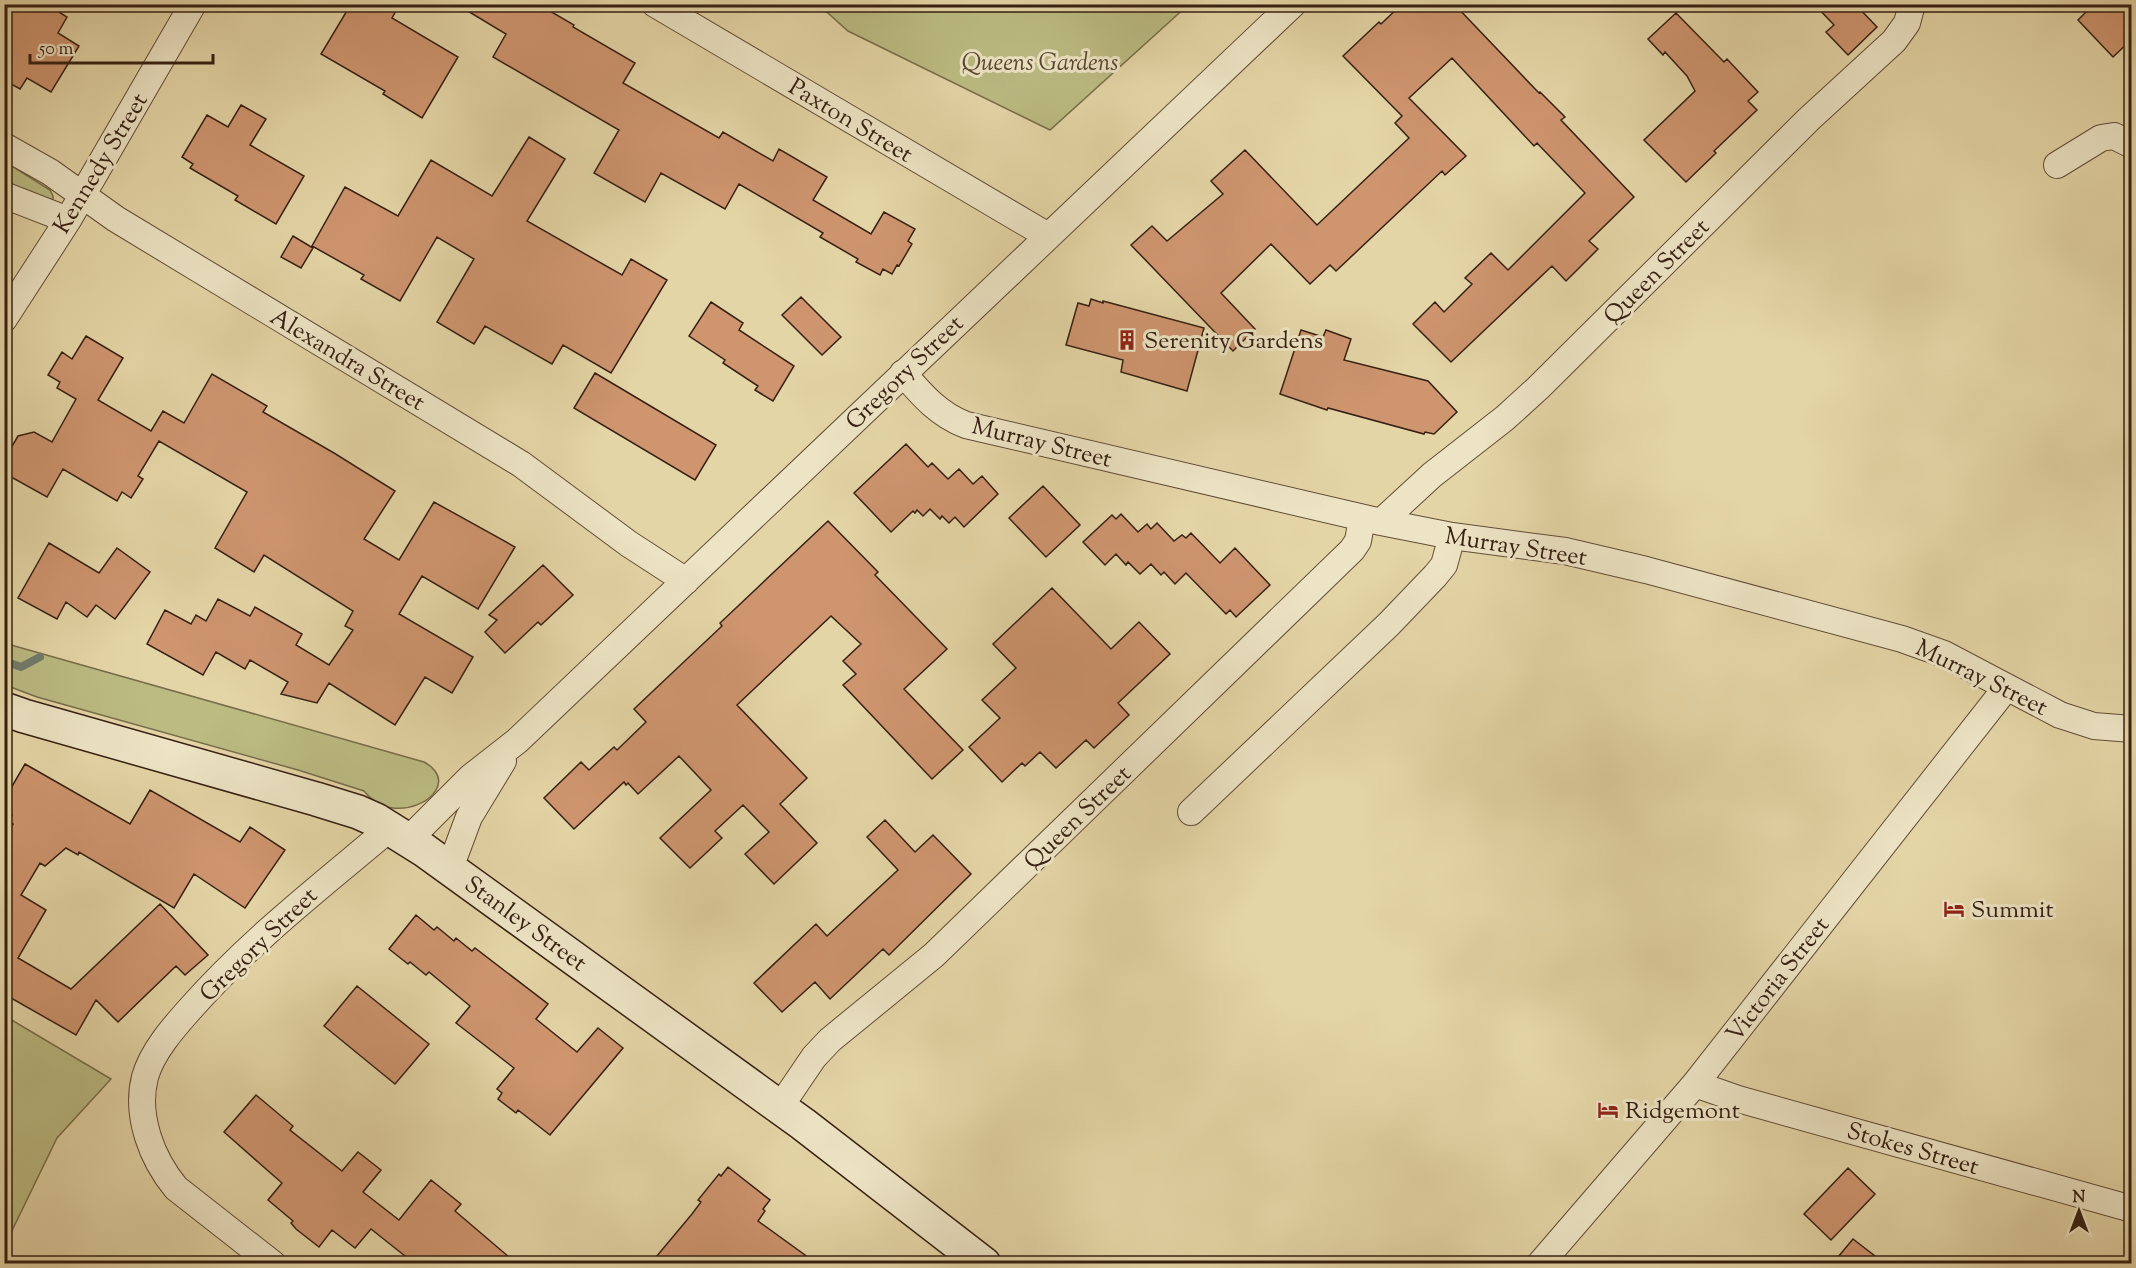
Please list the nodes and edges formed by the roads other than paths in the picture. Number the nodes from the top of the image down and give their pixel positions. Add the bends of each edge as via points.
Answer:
1 (193, 4) edge
2 (655, 4) edge
3 (1293, 4) edge
4 (1912, 4) edge
5 (2132, 145) edge
6 (4, 146) edge
7 (2057, 165) dead end
8 (4, 195) edge
9 (82, 196) junction
10 (68, 220) junction
11 (1047, 236) junction
12 (4, 319) edge
13 (903, 373) junction
14 (1371, 520) junction
15 (1452, 536) junction
16 (686, 581) junction
17 (2006, 688) junction
18 (4, 709) edge
19 (2132, 729) edge
20 (517, 741) junction
21 (1191, 812) dead end
22 (399, 834) junction
23 (450, 868) junction
24 (1695, 1084) junction
25 (780, 1107) junction
26 (2132, 1209) edge
27 (273, 1263) edge
28 (984, 1263) edge
29 (1540, 1263) edge

1 - 9 street, Kennedy Street
2 - 11 street, Paxton Street
3 - 11 street, Gregory Street
4 - 14 street, Queen Street via 1907,23 1894,42 1809,119 1538,388 1505,418
5 - 7 street via 2108,136
6 - 9 street, Alexandra Street
8 - 10 street
9 - 10 street, Kennedy Street
9 - 16 street, Alexandra Street via 521,464
10 - 12 street, Kennedy Street
11 - 13 street, Gregory Street
13 - 14 street, Murray Street via 934,407 966,425
13 - 16 street, Gregory Street
14 - 15 street, Murray Street
14 - 25 street, Queen Street via 1352,550 934,955 830,1040
15 - 17 street, Murray Street via 1596,558 1902,639 1944,654
15 - 21 street via 1444,565 1435,576
16 - 20 street, Gregory Street
17 - 19 street, Murray Street via 2060,715 2094,726
17 - 24 street, Victoria Street
18 - 22 main road, Stanley Street via 358,812
20 - 22 street, Gregory Street
20 - 23 street, Gregory Street via 474,807
22 - 23 main road, Stanley Street
22 - 27 street, Gregory Street via 276,923 212,984 171,1032 145,1078 147,1135 164,1174 176,1188
23 - 25 main road, Stanley Street
24 - 26 street, Stokes Street
24 - 29 street, Victoria Street
25 - 28 main road, Stanley Street

